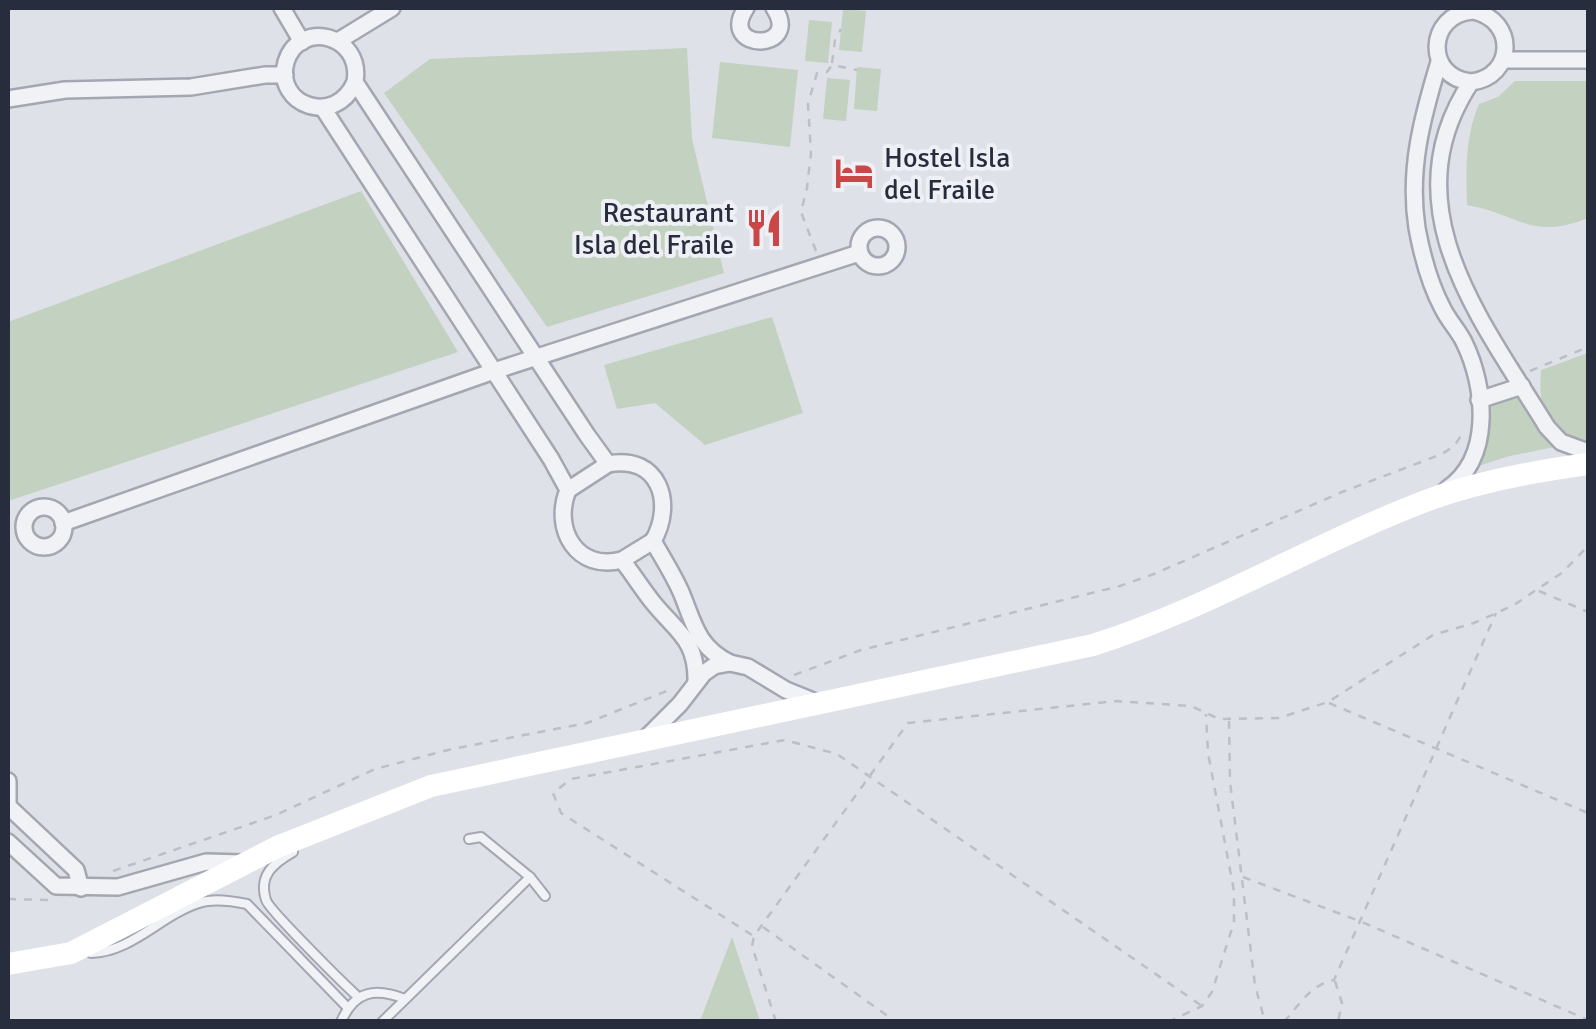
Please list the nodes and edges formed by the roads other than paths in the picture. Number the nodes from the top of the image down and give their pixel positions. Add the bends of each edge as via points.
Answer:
1 (282, 8) edge
2 (392, 8) edge
3 (746, 8) edge
4 (774, 8) edge
5 (338, 41) junction
6 (302, 42) junction
7 (1504, 60) junction
8 (1588, 60) edge
9 (1440, 62) junction
10 (285, 75) junction
11 (355, 82) junction
12 (1471, 82) junction
13 (8, 99) edge
14 (323, 108) junction
15 (859, 253) dead end
16 (538, 356) junction
17 (494, 371) junction
18 (1520, 382) junction
19 (1480, 400) junction
20 (1588, 452) edge
21 (608, 464) junction
22 (1588, 464) edge
23 (568, 490) junction
24 (1434, 498) junction
25 (63, 522) dead end
26 (653, 540) junction
27 (622, 560) junction
28 (730, 664) junction
29 (767, 677) junction
30 (694, 680) junction
31 (818, 703) junction
32 (781, 712) junction
33 (693, 731) junction
34 (642, 742) junction
35 (8, 782) edge
36 (8, 804) edge
37 (332, 825) junction
38 (469, 839) dead end
39 (8, 842) edge
40 (246, 863) junction
41 (530, 877) junction
42 (81, 888) junction
43 (545, 896) dead end
44 (322, 940) dead end
45 (312, 950) junction
46 (71, 953) junction
47 (302, 960) junction
48 (8, 964) edge
49 (293, 970) dead end
50 (357, 996) junction
51 (405, 999) junction
52 (347, 1007) junction
53 (342, 1022) edge
54 (382, 1022) edge

1 - 6 street
2 - 5 street
3 - 4 street via 741,29 758,42 779,30
5 - 6 street via 323,36
5 - 11 street via 354,60
6 - 10 street via 289,56
7 - 8 street
7 - 9 street via 1500,27 1469,12 1440,30
7 - 12 street via 1492,75
9 - 12 street via 1450,75
9 - 19 street via 1415,155 1414,199 1428,274 1473,363
10 - 13 street
10 - 14 street via 296,98
11 - 14 street via 340,102
11 - 16 street
12 - 18 street via 1442,157 1442,221 1473,310
14 - 17 street
15 - 16 street
16 - 17 street
16 - 21 street
17 - 23 street
17 - 25 street
18 - 19 street
18 - 20 street via 1560,442
19 - 24 street via 1476,454 1468,471
21 - 23 street
21 - 26 street via 642,467 655,480 665,500 664,522
22 - 24 main road
23 - 27 street via 561,518 570,544 595,562
24 - 31 main road via 1150,627
26 - 27 street
26 - 28 street via 692,628
27 - 30 street via 685,636 695,654
28 - 29 street
28 - 30 street
29 - 31 street
29 - 32 street
30 - 33 street via 688,706
30 - 34 street
31 - 32 main road
32 - 33 main road
33 - 34 main road
34 - 37 main road via 431,786
35 - 36 street
36 - 42 street via 76,870
37 - 40 main road
37 - 45 lane via 271,864 264,881 266,903
38 - 41 lane via 481,837
39 - 42 street via 56,886
40 - 42 street via 206,862 118,886
40 - 46 main road
41 - 43 lane
41 - 51 lane
44 - 45 lane
45 - 50 lane
46 - 47 lane via 110,952 200,902 227,900 247,904
46 - 48 main road
47 - 49 lane
47 - 52 lane
50 - 51 lane via 388,992
50 - 52 lane
51 - 54 lane
52 - 53 lane

